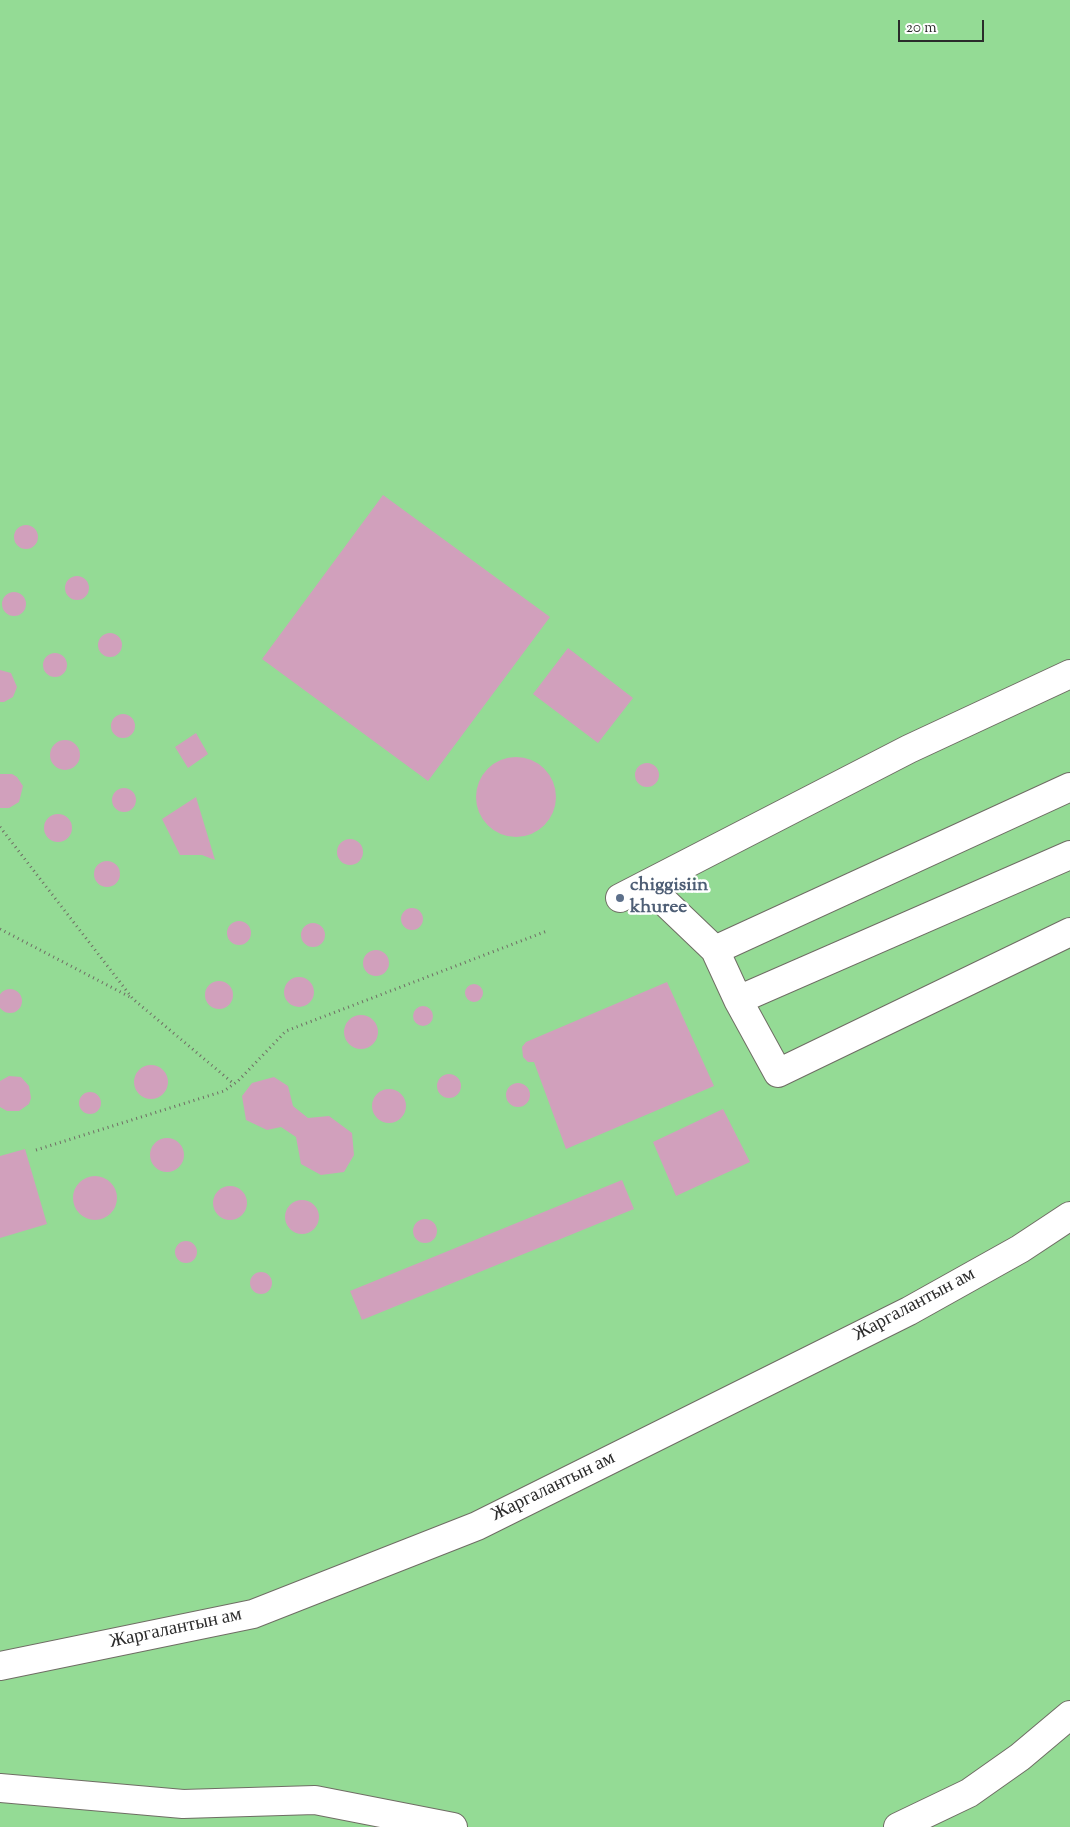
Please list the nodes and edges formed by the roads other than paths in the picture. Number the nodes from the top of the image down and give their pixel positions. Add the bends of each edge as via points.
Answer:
1 (1070, 674) edge
2 (1070, 787) edge
3 (1070, 855) edge
4 (647, 885) junction
5 (620, 898) dead end
6 (1070, 932) edge
7 (715, 950) junction
8 (738, 1000) junction
9 (1070, 1216) edge
10 (0, 1666) edge
11 (1070, 1715) edge
12 (0, 1788) edge
13 (453, 1827) edge
14 (898, 1827) edge

1 - 4 street via 909,749
2 - 7 street
3 - 8 street
4 - 5 street
4 - 7 street
6 - 8 street via 778,1073
7 - 8 street
9 - 10 street, Жаргалантын ам via 1020,1249 909,1311 477,1526 253,1614
11 - 14 street via 1020,1757 969,1793
12 - 13 street via 183,1804 315,1800

